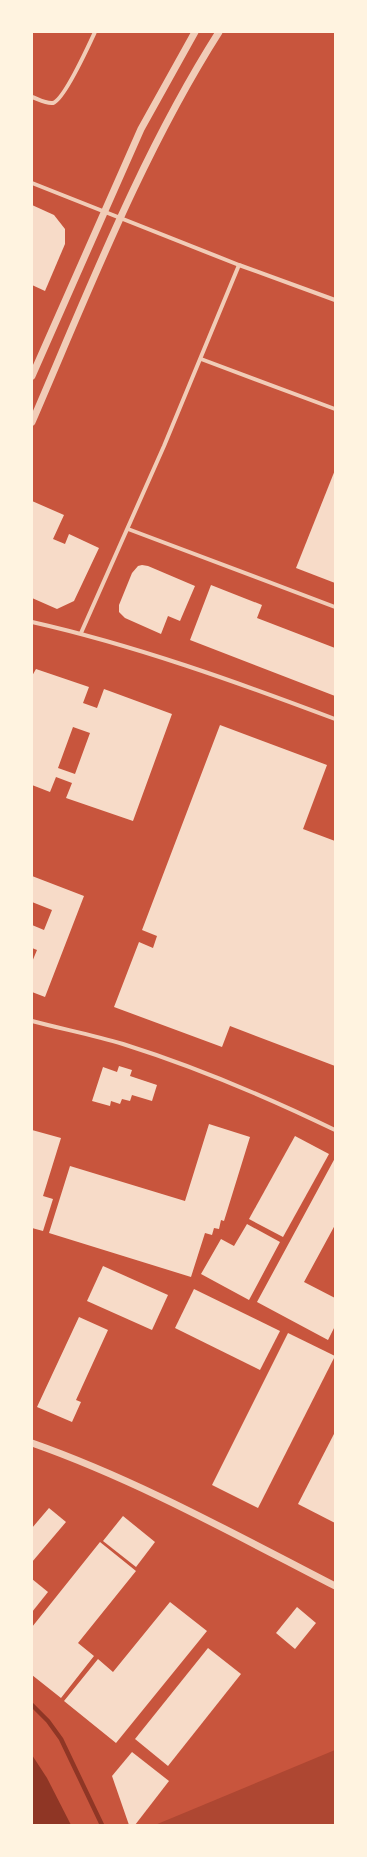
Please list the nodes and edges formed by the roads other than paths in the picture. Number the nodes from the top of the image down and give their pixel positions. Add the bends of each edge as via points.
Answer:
1 (95, 32) edge
2 (195, 32) edge
3 (219, 32) edge
4 (32, 97) edge
5 (32, 183) edge
6 (105, 212) junction
7 (122, 218) junction
8 (239, 265) junction
9 (335, 300) edge
10 (201, 359) junction
11 (32, 376) edge
12 (335, 409) edge
13 (32, 422) edge
14 (128, 530) junction
15 (335, 607) edge
16 (32, 622) edge
17 (81, 633) junction
18 (335, 719) edge
19 (32, 1021) edge
20 (335, 1130) edge
21 (32, 1443) edge
22 (335, 1586) edge

1 - 4 street via 61,97 54,103
2 - 6 street via 141,129
3 - 7 street via 166,121
5 - 6 street
6 - 7 street
6 - 11 street
7 - 8 street
7 - 13 street
8 - 9 street
8 - 10 street
10 - 12 street
10 - 14 street
14 - 15 street
14 - 17 street
16 - 17 street
17 - 18 street via 239,684
19 - 20 street via 123,1044 190,1067 230,1082
21 - 22 street via 110,1473

